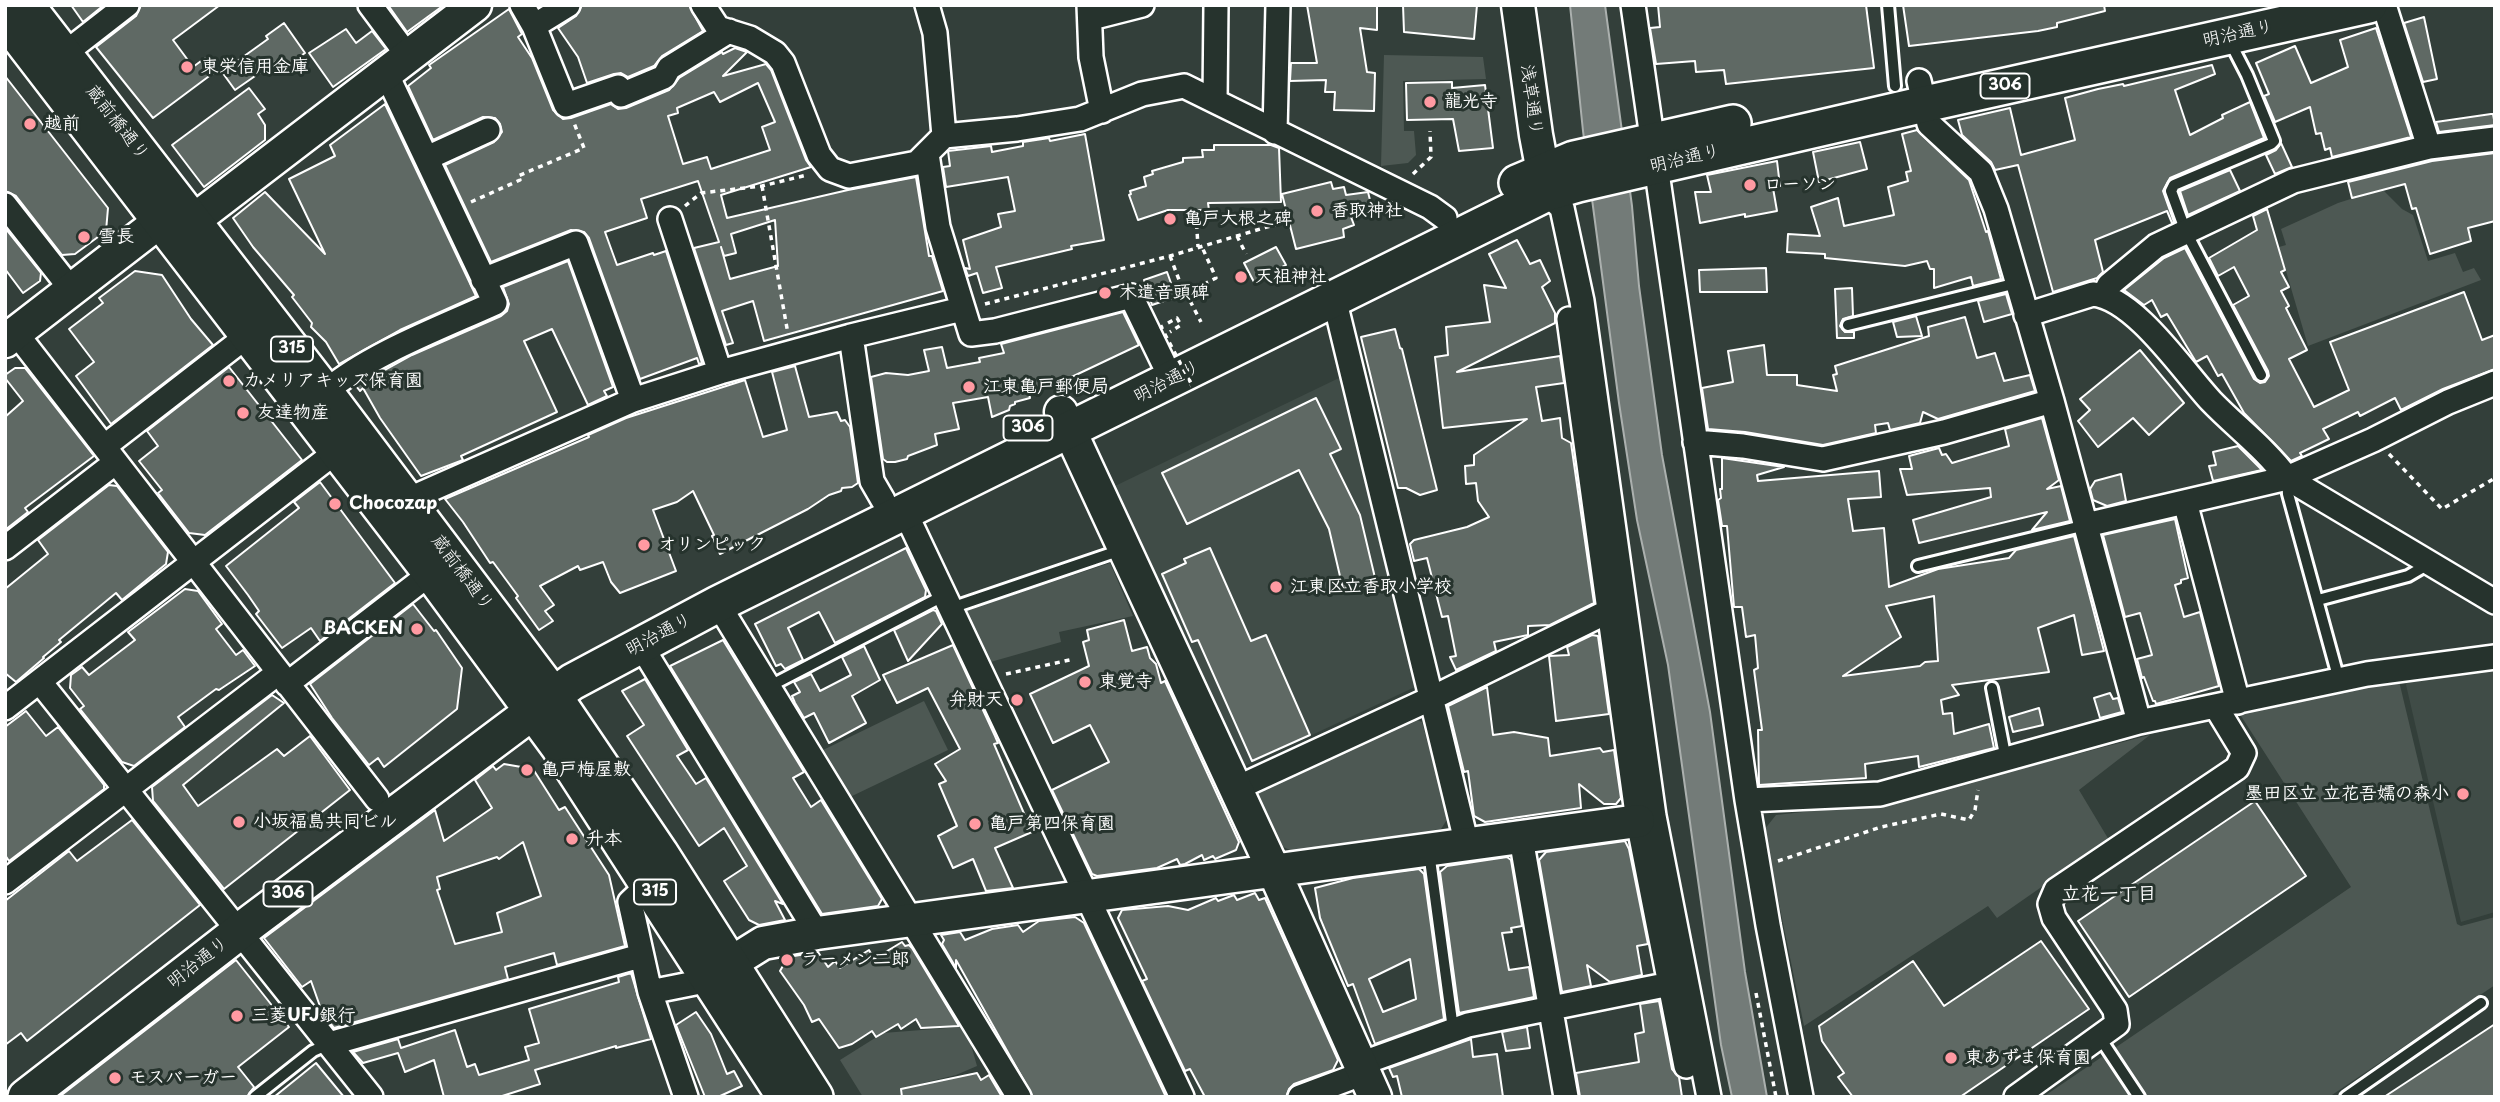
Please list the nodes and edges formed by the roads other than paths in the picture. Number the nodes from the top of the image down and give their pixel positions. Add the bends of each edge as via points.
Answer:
1 (26, 5) edge
2 (127, 5) edge
3 (370, 5) edge
4 (475, 5) edge
5 (522, 5) edge
6 (568, 5) edge
7 (703, 5) edge
8 (928, 5) edge
9 (1142, 5) edge
10 (1216, 5) edge
11 (1278, 5) edge
12 (1518, 5) edge
13 (1633, 5) edge
14 (1888, 5) edge
15 (2266, 5) edge
16 (2369, 5) edge
17 (2384, 5) edge
18 (1090, 11) edge
19 (5, 19) edge
20 (534, 26) junction
21 (729, 31) junction
22 (2227, 37) junction
23 (64, 54) junction
24 (397, 65) junction
25 (1913, 90) junction
26 (1215, 102) junction
27 (1102, 111) junction
28 (488, 130) dead end
29 (1275, 132) junction
30 (944, 136) junction
31 (2495, 139) edge
32 (2429, 147) junction
33 (927, 154) junction
34 (1647, 156) junction
35 (427, 158) junction
36 (1560, 179) junction
37 (5, 205) edge
38 (1445, 218) junction
39 (670, 219) road end
40 (176, 221) junction
41 (2186, 232) junction
42 (484, 280) junction
43 (2017, 283) junction
44 (71, 289) junction
45 (2104, 295) junction
46 (1334, 298) junction
47 (962, 309) junction
48 (2026, 315) junction
49 (1848, 325) dead end
50 (247, 336) junction
51 (851, 336) junction
52 (11, 337) edge
53 (1164, 348) junction
54 (720, 372) junction
55 (2261, 375) dead end
56 (2495, 383) edge
57 (325, 391) junction
58 (633, 400) junction
59 (2052, 401) junction
60 (1065, 421) junction
61 (1695, 442) junction
62 (337, 451) junction
63 (110, 454) junction
64 (2287, 478) junction
65 (407, 500) junction
66 (2185, 502) junction
67 (894, 506) junction
68 (2086, 525) junction
69 (5, 548) edge
70 (1124, 549) junction
71 (2428, 561) junction
72 (194, 562) junction
73 (1917, 566) dead end
74 (431, 573) junction
75 (2318, 600) junction
76 (947, 602) junction
77 (2495, 602) edge
78 (718, 604) junction
79 (1609, 611) junction
80 (640, 644) junction
81 (2495, 657) edge
82 (282, 678) junction
83 (2339, 680) junction
84 (40, 682) junction
85 (768, 687) junction
86 (1992, 688) dead end
87 (536, 693) junction
88 (1433, 698) junction
89 (2227, 704) junction
90 (5, 708) edge
91 (2139, 722) junction
92 (2006, 760) junction
93 (126, 789) junction
94 (1235, 789) junction
95 (377, 799) junction
96 (1747, 800) junction
97 (1638, 821) junction
98 (1521, 838) junction
99 (1467, 845) junction
100 (1429, 850) junction
101 (1274, 871) junction
102 (5, 883) edge
103 (649, 884) junction
104 (1087, 897) junction
105 (912, 921) junction
106 (231, 923) junction
107 (817, 933) junction
108 (640, 956) junction
109 (721, 972) junction
110 (1670, 984) junction
111 (650, 992) junction
112 (2482, 1003) dead end
113 (1549, 1009) junction
114 (1453, 1030) junction
115 (2100, 1038) junction
116 (329, 1044) junction
117 (1366, 1078) edge
118 (5, 1085) edge
119 (13, 1097) edge
120 (26, 1097) edge
121 (255, 1097) edge
122 (370, 1097) edge
123 (686, 1097) edge
124 (785, 1097) edge
125 (815, 1097) edge
126 (1019, 1097) edge
127 (1182, 1097) edge
128 (1300, 1097) edge
129 (1566, 1097) edge
130 (1692, 1097) edge
131 (1709, 1097) edge
132 (1801, 1097) edge
133 (2016, 1097) edge
134 (2139, 1097) edge
135 (2346, 1097) edge

1 - 23 main road, 蔵前橋通り / 315
2 - 23 street
3 - 24 street
4 - 24 street
5 - 20 street
6 - 20 street
7 - 21 street via 718,28
8 - 30 street via 935,33
9 - 18 street
10 - 26 street
11 - 29 street
12 - 36 street, 浅草通り
13 - 34 street
14 - 25 lane
15 - 25 main road, 明治通り / 306
16 - 22 main road, 明治通り / 306
17 - 32 street
18 - 27 street via 1091,57
19 - 40 main road, 蔵前橋通り / 315
20 - 21 street via 566,105 618,87 621,94 664,77 669,68
21 - 33 street via 750,38 783,63 819,155 830,169 849,176 917,163
22 - 25 main road, 明治通り / 306
22 - 41 lane via 2274,141 2174,185 2171,191
23 - 40 main road, 蔵前橋通り / 315
24 - 35 street
24 - 40 street
25 - 34 main road, 明治通り / 306
25 - 43 street via 1929,124 1981,172
26 - 27 street via 1184,86 1142,94
26 - 29 street
27 - 30 street via 1080,119
28 - 35 street
29 - 38 street
30 - 33 street
31 - 32 street
32 - 41 street via 2292,181
33 - 47 street via 938,227
34 - 36 main road, 明治通り / 306
34 - 61 street
35 - 42 street
36 - 38 main road, 明治通り / 306
36 - 46 main road, 明治通り / 306
36 - 79 street via 1564,281
36 - 131 street via 1582,301 1654,816
37 - 44 street
38 - 53 main road, 明治通り / 306
39 - 54 street
40 - 44 street
40 - 50 main road, 蔵前橋通り / 315
40 - 57 main road, 蔵前橋通り / 315
41 - 45 street via 2156,246 2109,285
41 - 55 lane
42 - 57 street via 495,303 410,342
42 - 58 street via 576,243
43 - 48 street
43 - 49 lane
44 - 52 street
45 - 48 street via 2093,294
45 - 64 street via 2146,325 2211,401
46 - 60 main road, 明治通り / 306
46 - 88 street
47 - 51 street
47 - 53 street via 971,334 1131,296
48 - 59 street
50 - 62 main road, 蔵前橋通り / 315
50 - 63 street
51 - 54 street
51 - 67 street via 872,481
52 - 63 street
53 - 60 main road, 明治通り / 306
54 - 58 street
56 - 64 street
57 - 65 main road, 蔵前橋通り / 315
58 - 65 street
59 - 61 street via 1944,432 1822,458
59 - 68 street
60 - 67 main road, 明治通り / 306
60 - 70 street
61 - 96 street
62 - 72 street
62 - 74 main road, 蔵前橋通り / 315
63 - 69 street
63 - 72 street
64 - 66 street
64 - 71 street
64 - 75 lane
65 - 87 main road, 蔵前橋通り / 315
66 - 68 street
66 - 89 street
67 - 76 street
67 - 78 main road, 明治通り / 306
67 - 87 main road, 明治通り / 306 via 579,653
68 - 73 lane
68 - 91 street
70 - 76 lane
70 - 94 street
71 - 75 lane via 2408,576
71 - 77 street
72 - 82 street
72 - 84 street
74 - 82 street
74 - 87 main road, 蔵前橋通り / 315
75 - 83 lane
76 - 85 lane
76 - 104 street
78 - 80 main road, 明治通り / 306
78 - 85 street
79 - 88 street
79 - 97 street
80 - 87 main road, 明治通り / 306
80 - 107 street
81 - 83 street
82 - 93 street
82 - 95 street
83 - 89 street
84 - 90 street
84 - 93 street
85 - 105 street
86 - 92 lane
87 - 95 main road, 明治通り / 306
87 - 103 main road, 蔵前橋通り / 315 via 566,756
87 - 106 main road, 明治通り / 306
87 - 109 main road, 蔵前橋通り / 315 via 585,740
88 - 94 street
88 - 99 street
89 - 91 street
89 - 115 street via 2244,753 2237,768 2056,890 2050,904 2054,918 2115,1010 2117,1024
91 - 92 street
92 - 96 street via 1880,794
93 - 102 street
93 - 106 street
94 - 101 street
95 - 106 main road, 明治通り / 306
96 - 132 street
97 - 98 street
97 - 110 street
98 - 99 street
98 - 113 street
99 - 100 street
100 - 101 street
100 - 114 lane
101 - 104 street
101 - 117 street
103 - 108 street via 629,902
103 - 109 main road, 蔵前橋通り / 315
104 - 105 street
104 - 127 street
105 - 107 street
105 - 126 street
106 - 116 street
106 - 118 main road, 明治通り / 306
106 - 120 main road, 明治通り / 306
107 - 109 street via 763,943
108 - 111 street
108 - 116 street
109 - 111 street
109 - 124 main road, 蔵前橋通り / 315
109 - 125 main road, 蔵前橋通り / 315
110 - 113 street
110 - 130 street
111 - 123 street
112 - 135 lane
113 - 114 street
113 - 129 street
114 - 117 street
115 - 133 street
115 - 134 lane
116 - 121 lane via 313,1051
116 - 122 street
117 - 128 street
118 - 119 street

